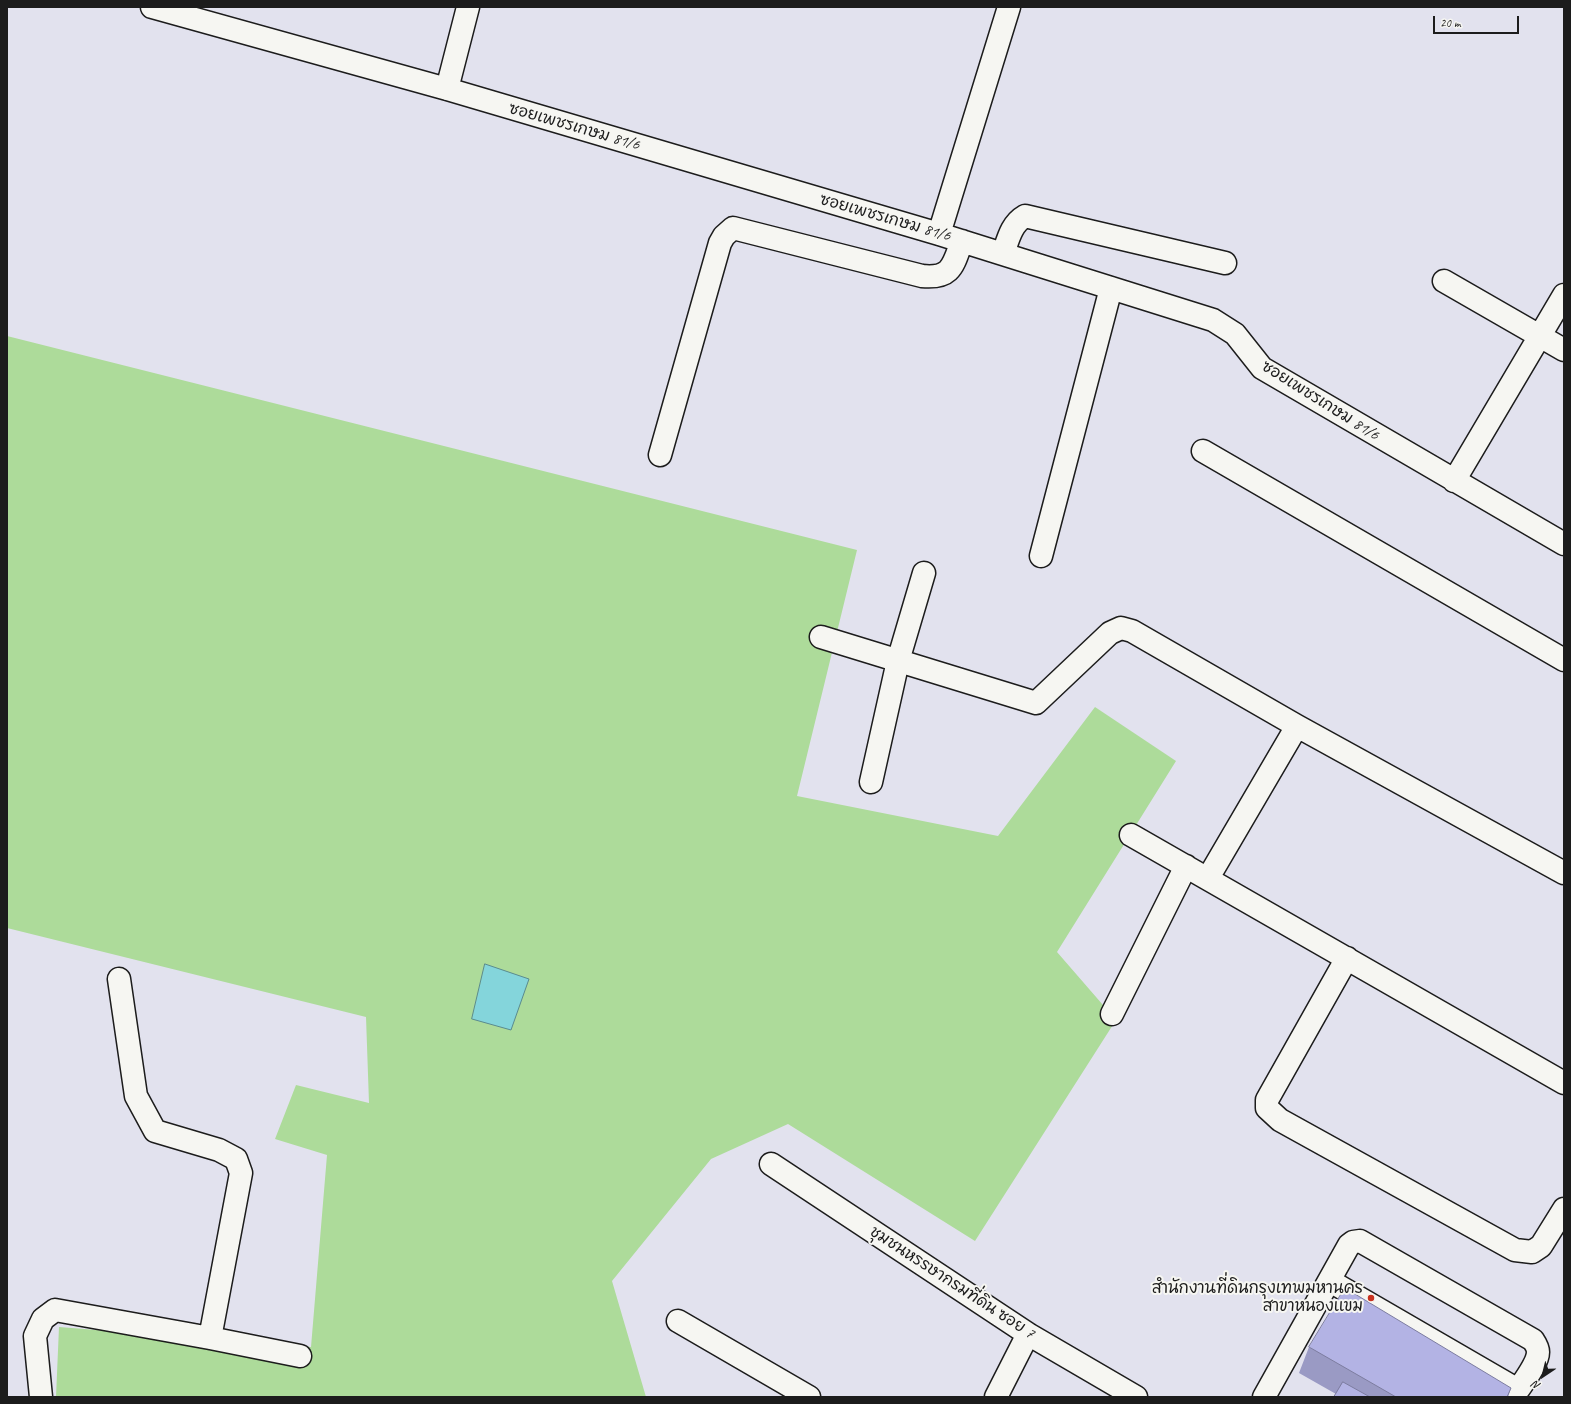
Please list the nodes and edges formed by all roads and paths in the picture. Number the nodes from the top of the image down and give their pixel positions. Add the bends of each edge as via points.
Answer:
1 (152, 7) edge
2 (468, 7) edge
3 (1009, 7) edge
4 (447, 89) junction
5 (939, 234) junction
6 (962, 241) junction
7 (1003, 254) junction
8 (1225, 263) dead end
9 (1444, 281) dead end
10 (1112, 288) junction
11 (1564, 295) edge
12 (1540, 336) junction
13 (1564, 350) edge
14 (1203, 451) dead end
15 (660, 455) dead end
16 (1454, 481) junction
17 (1564, 544) edge
18 (1041, 556) dead end
19 (924, 573) dead end
20 (821, 637) dead end
21 (1564, 660) edge
22 (898, 661) junction
23 (1297, 726) junction
24 (871, 782) dead end
25 (1131, 835) dead end
26 (1186, 866) junction
27 (1564, 873) edge
28 (1208, 878) junction
29 (1346, 958) junction
30 (119, 979) dead end
31 (1112, 1014) dead end
32 (1564, 1082) edge
33 (771, 1164) dead end
34 (1564, 1209) edge
35 (1330, 1281) junction
36 (678, 1321) dead end
37 (1028, 1334) junction
38 (210, 1338) junction
39 (300, 1356) dead end
40 (1516, 1394) edge
41 (1128, 1395) edge
42 (41, 1397) edge
43 (809, 1397) edge
44 (996, 1397) edge
45 (1264, 1397) edge

1 - 4 street, ซอยเพชรเกษม 81/6
2 - 4 street
3 - 5 street
4 - 5 street, ซอยเพชรเกษม 81/6
5 - 6 street, ซอยเพชรเกษม 81/6
6 - 7 street, ซอยเพชรเกษม 81/6
6 - 15 street via 952,266 942,276 931,277 733,228 720,242
7 - 8 street via 1012,229 1025,216
7 - 10 street, ซอยเพชรเกษม 81/6
9 - 12 street
10 - 16 street, ซอยเพชรเกษม 81/6 via 1213,320 1235,334 1262,368
10 - 18 street
11 - 12 street
12 - 13 street
12 - 16 street
14 - 21 street
16 - 17 street, ซอยเพชรเกษม 81/6
19 - 22 street
20 - 22 street
22 - 23 street via 1036,703 1110,633 1121,628 1132,631
22 - 24 street
23 - 27 street
23 - 28 street
25 - 26 street
26 - 28 street
26 - 31 street
28 - 29 street
29 - 32 street
29 - 34 street via 1267,1100 1267,1108 1280,1120 1515,1250 1532,1252 1541,1246
30 - 38 street via 136,1096 155,1131 219,1150 236,1158 241,1173
33 - 37 street, ชุมชนหรรษากรมที่ดิน ซอย 7
35 - 40 street
35 - 40 street via 1349,1245 1360,1241 1533,1340 1538,1352
35 - 45 street
36 - 43 street
37 - 41 street, ชุมชนหรรษากรมที่ดิน ซอย 7
37 - 44 street
38 - 39 street
38 - 42 street via 55,1310 43,1319 35,1336

